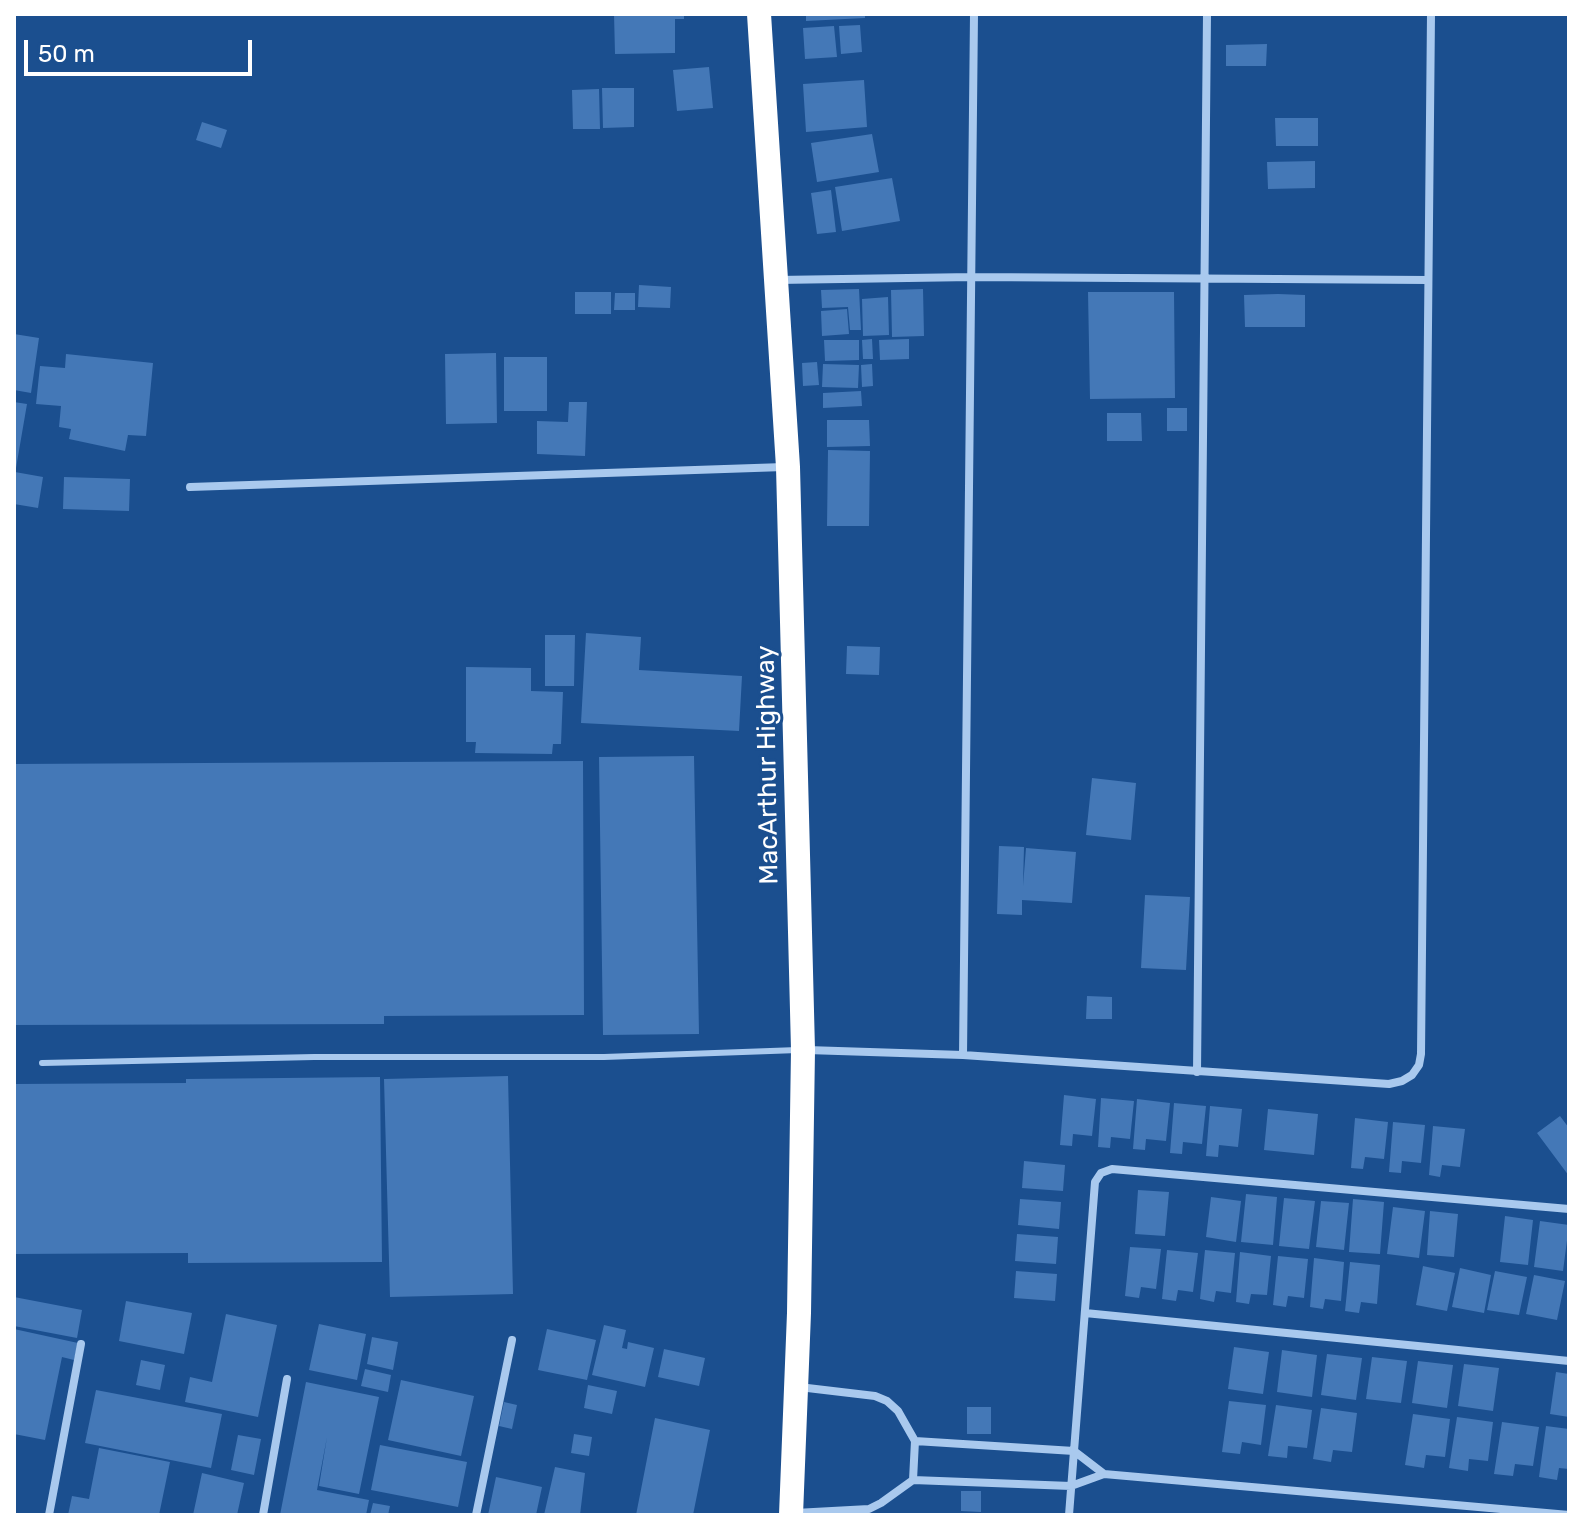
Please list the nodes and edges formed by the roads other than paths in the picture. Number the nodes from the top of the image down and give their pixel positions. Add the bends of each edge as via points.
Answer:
1 (759, 14) edge
2 (974, 14) edge
3 (1207, 14) edge
4 (1431, 14) edge
5 (973, 277) junction
6 (1204, 279) junction
7 (776, 280) junction
8 (1428, 280) junction
9 (788, 467) junction
10 (190, 487) dead end
11 (803, 1050) junction
12 (963, 1055) junction
13 (42, 1063) dead end
14 (1197, 1072) junction
15 (1569, 1209) edge
16 (1085, 1313) junction
17 (512, 1340) dead end
18 (81, 1344) dead end
19 (1569, 1361) edge
20 (287, 1379) dead end
21 (795, 1387) junction
22 (915, 1441) junction
23 (1074, 1451) junction
24 (1104, 1474) junction
25 (913, 1480) junction
26 (1071, 1486) junction
27 (791, 1514) edge
28 (49, 1515) edge
29 (263, 1515) edge
30 (476, 1515) edge
31 (1069, 1515) edge
32 (1569, 1515) edge

1 - 7 highway, MacArthur Highway
2 - 5 street
3 - 6 street
4 - 8 street
5 - 6 street
5 - 7 street
5 - 12 street
6 - 8 street
6 - 14 street
7 - 9 highway, MacArthur Highway
8 - 14 street via 1419,1065 1412,1075 1389,1084
9 - 10 street
9 - 11 highway, MacArthur Highway
11 - 12 street
11 - 13 lane
11 - 21 highway, MacArthur Highway
12 - 14 street
15 - 16 street via 1106,1170 1095,1182
16 - 19 street
16 - 23 street
17 - 30 street
18 - 28 street
20 - 29 street
21 - 22 street via 887,1401
21 - 27 highway, MacArthur Highway
22 - 23 street
22 - 25 street
23 - 24 street
23 - 26 street
24 - 26 street
24 - 32 street
25 - 26 street
25 - 27 street via 869,1509
26 - 31 street

